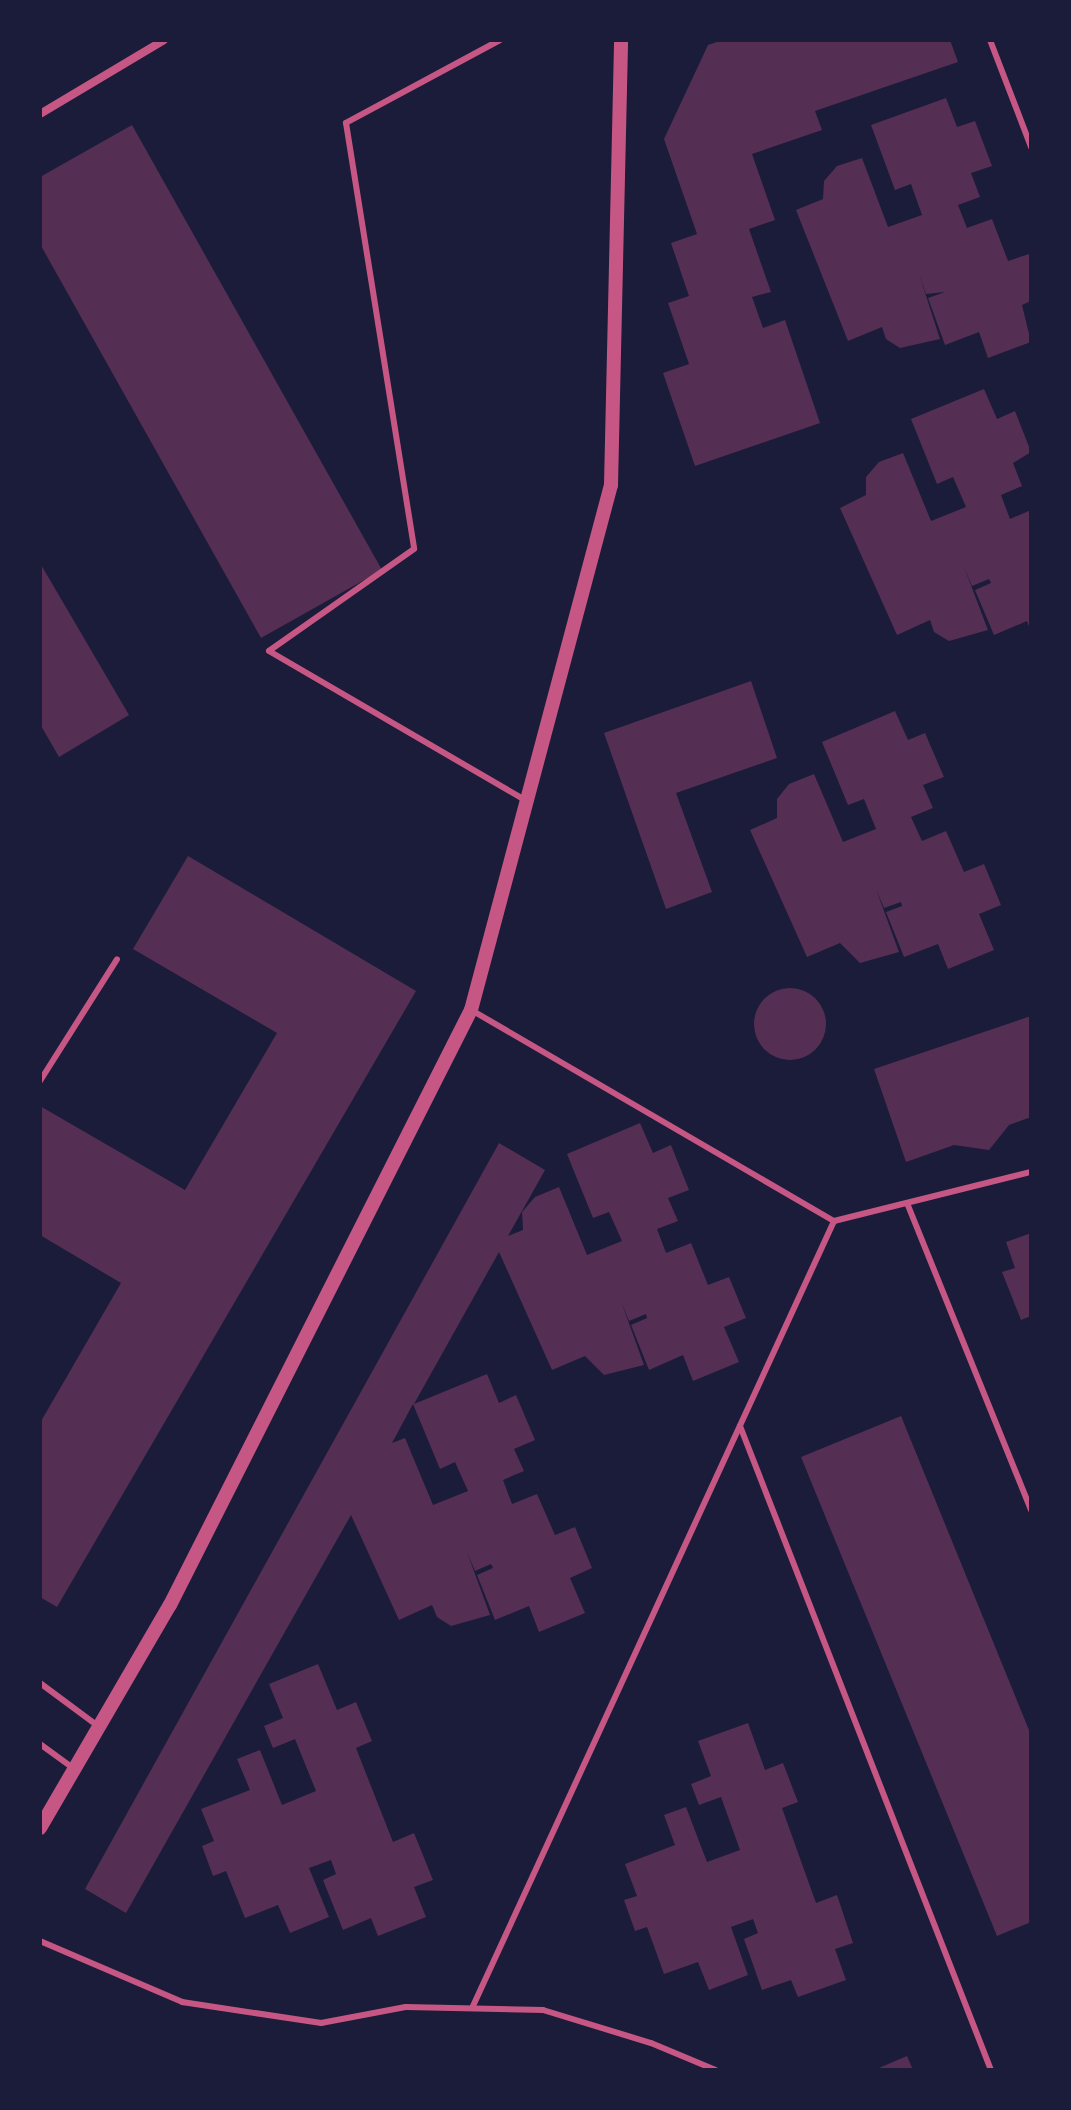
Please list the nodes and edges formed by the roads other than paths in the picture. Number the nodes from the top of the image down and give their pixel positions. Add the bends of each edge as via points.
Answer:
1 (164, 40) edge
2 (500, 40) edge
3 (621, 40) edge
4 (990, 40) edge
5 (40, 114) edge
6 (1031, 147) edge
7 (527, 801) junction
8 (117, 959) dead end
9 (471, 1010) junction
10 (40, 1081) edge
11 (1031, 1172) edge
12 (907, 1203) junction
13 (834, 1221) junction
14 (740, 1426) junction
15 (1031, 1510) edge
16 (40, 1683) edge
17 (100, 1727) junction
18 (40, 1744) edge
19 (74, 1770) junction
20 (40, 1828) edge
21 (40, 1941) edge
22 (473, 2006) junction
23 (716, 2070) edge
24 (991, 2070) edge

1 - 5 street
2 - 7 lane via 346,123 414,549 269,651
3 - 7 street via 611,485
4 - 6 lane
7 - 9 street
8 - 10 lane
9 - 13 lane
9 - 17 street via 170,1605
11 - 12 lane
12 - 13 lane
12 - 15 lane
13 - 14 lane
14 - 22 lane
14 - 24 lane
16 - 17 lane
17 - 19 street
18 - 19 lane
19 - 20 street
21 - 22 lane via 182,2002 321,2023 406,2007
22 - 23 lane via 543,2010 651,2043

